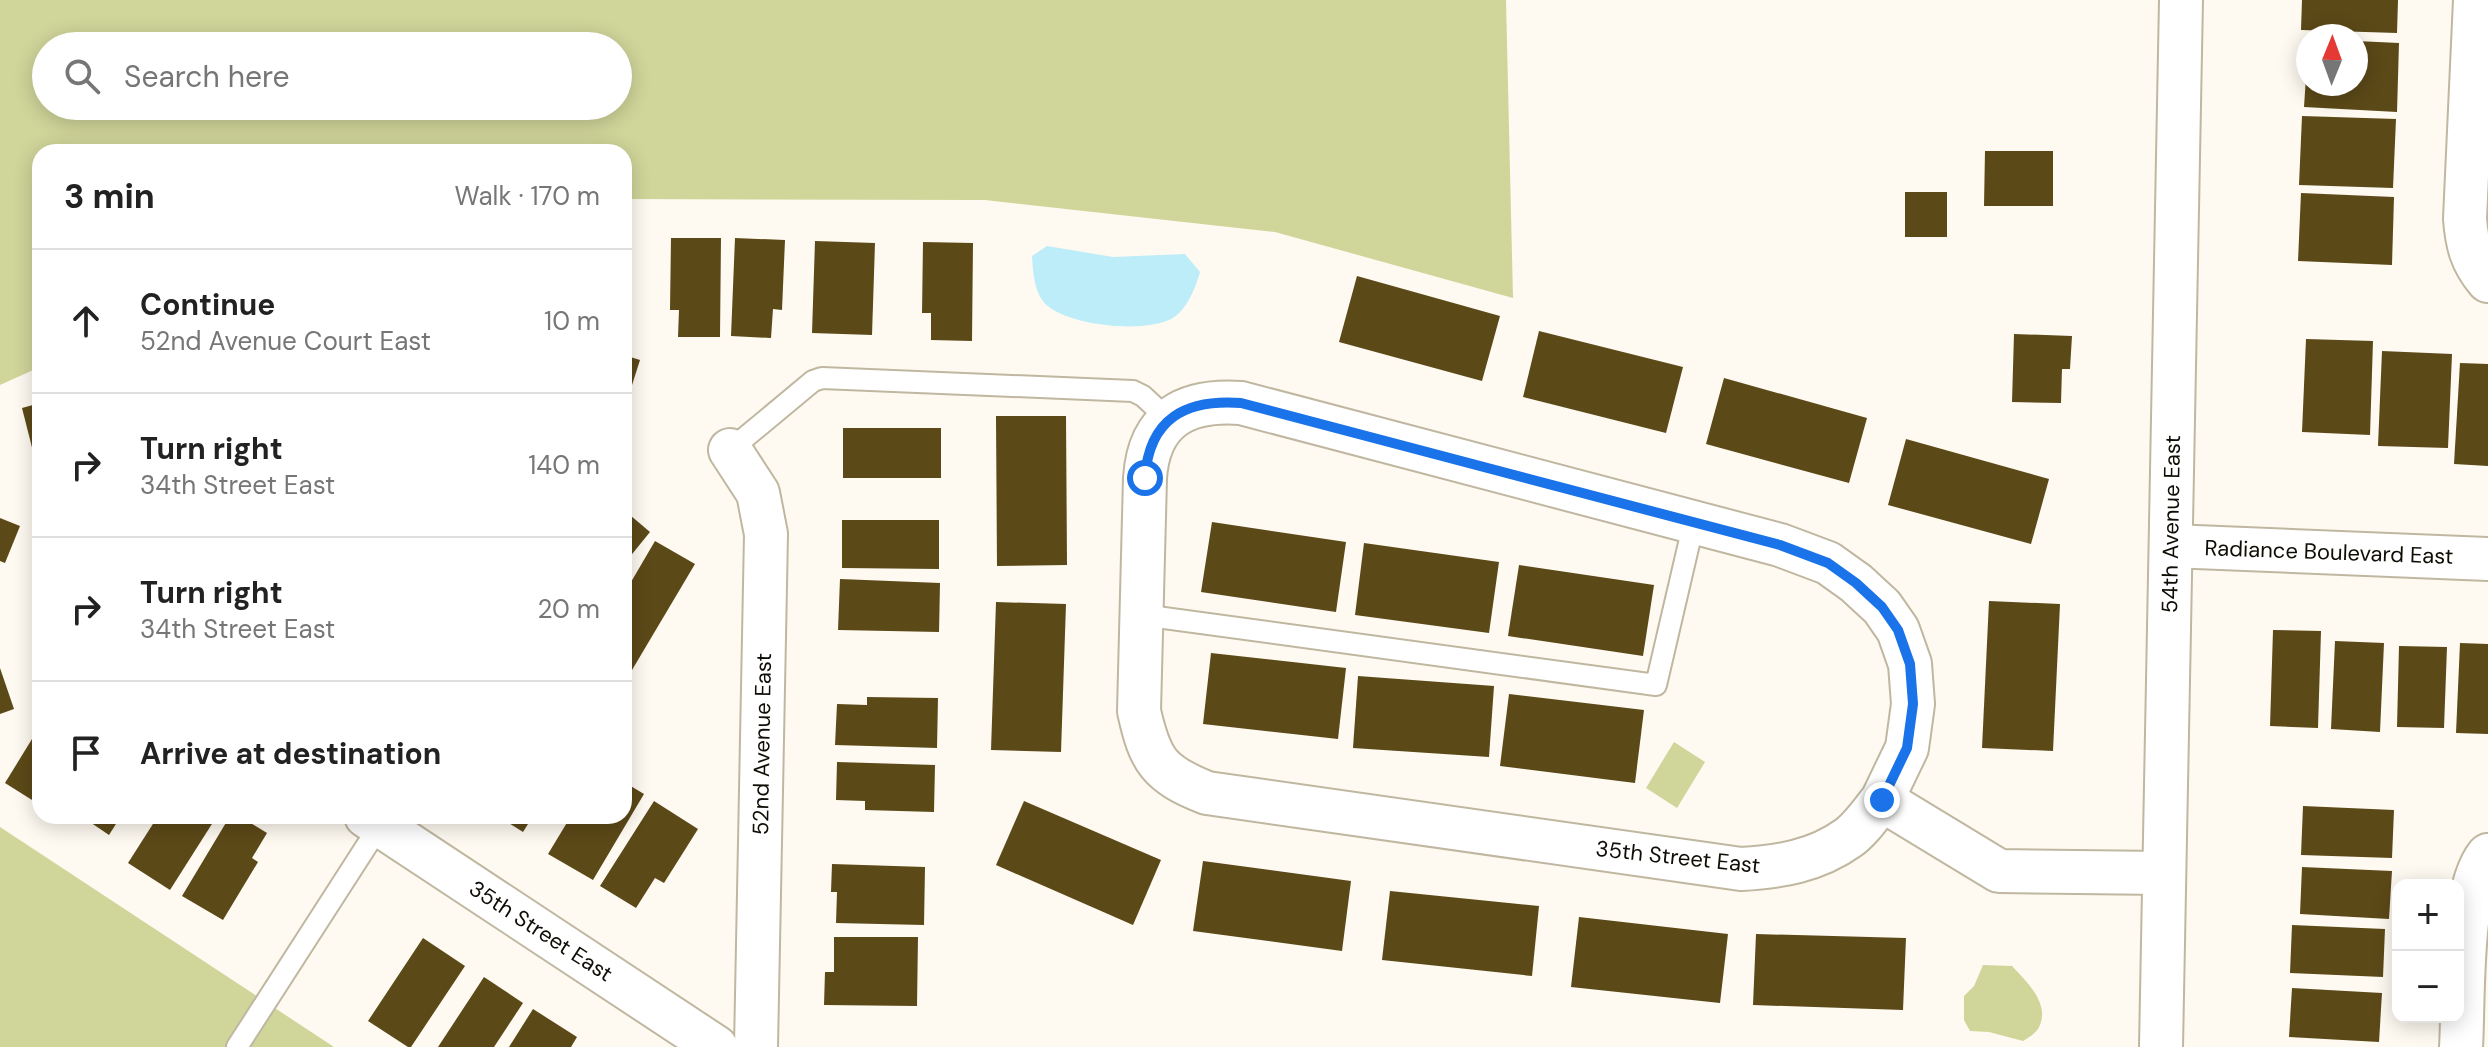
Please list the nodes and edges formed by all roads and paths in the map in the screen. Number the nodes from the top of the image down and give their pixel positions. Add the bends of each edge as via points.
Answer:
1 (2181, 0) edge
2 (2475, 0) edge
3 (2486, 278) edge
4 (1170, 421) junction
5 (730, 450) joint
6 (1694, 522) junction
7 (2171, 546) junction
8 (2488, 559) edge
9 (1142, 615) junction
10 (1882, 800) junction
11 (371, 824) edge
12 (378, 824) edge
13 (2488, 855) edge
14 (2164, 873) junction
15 (237, 1047) edge
16 (716, 1047) edge
17 (756, 1047) edge
18 (2161, 1047) edge
19 (2461, 1047) edge

1 - 7 street, 54th Avenue East
2 - 3 street via 2465,219 2467,245
4 - 5 lane via 1133,391 822,378
4 - 6 street, 35th Street East via 1188,407 1214,401 1241,403
4 - 9 street via 1153,439 1147,457
5 - 17 street, 52nd Avenue East via 758,493 766,534
6 - 9 lane via 1656,685
6 - 10 street, 35th Street East via 1828,563 1882,607 1898,630 1910,664 1913,704 1907,748
7 - 8 street, Radiance Boulevard East
7 - 14 street, 54th Avenue East
9 - 10 street, 35th Street East via 1139,711 1146,745 1178,781 1207,793 1741,869 1778,867 1813,857 1851,837
10 - 14 street via 1999,871
11 - 15 lane
12 - 16 street, 35th Street East
13 - 19 street via 2479,866 2469,902
14 - 18 street, 54th Avenue East

